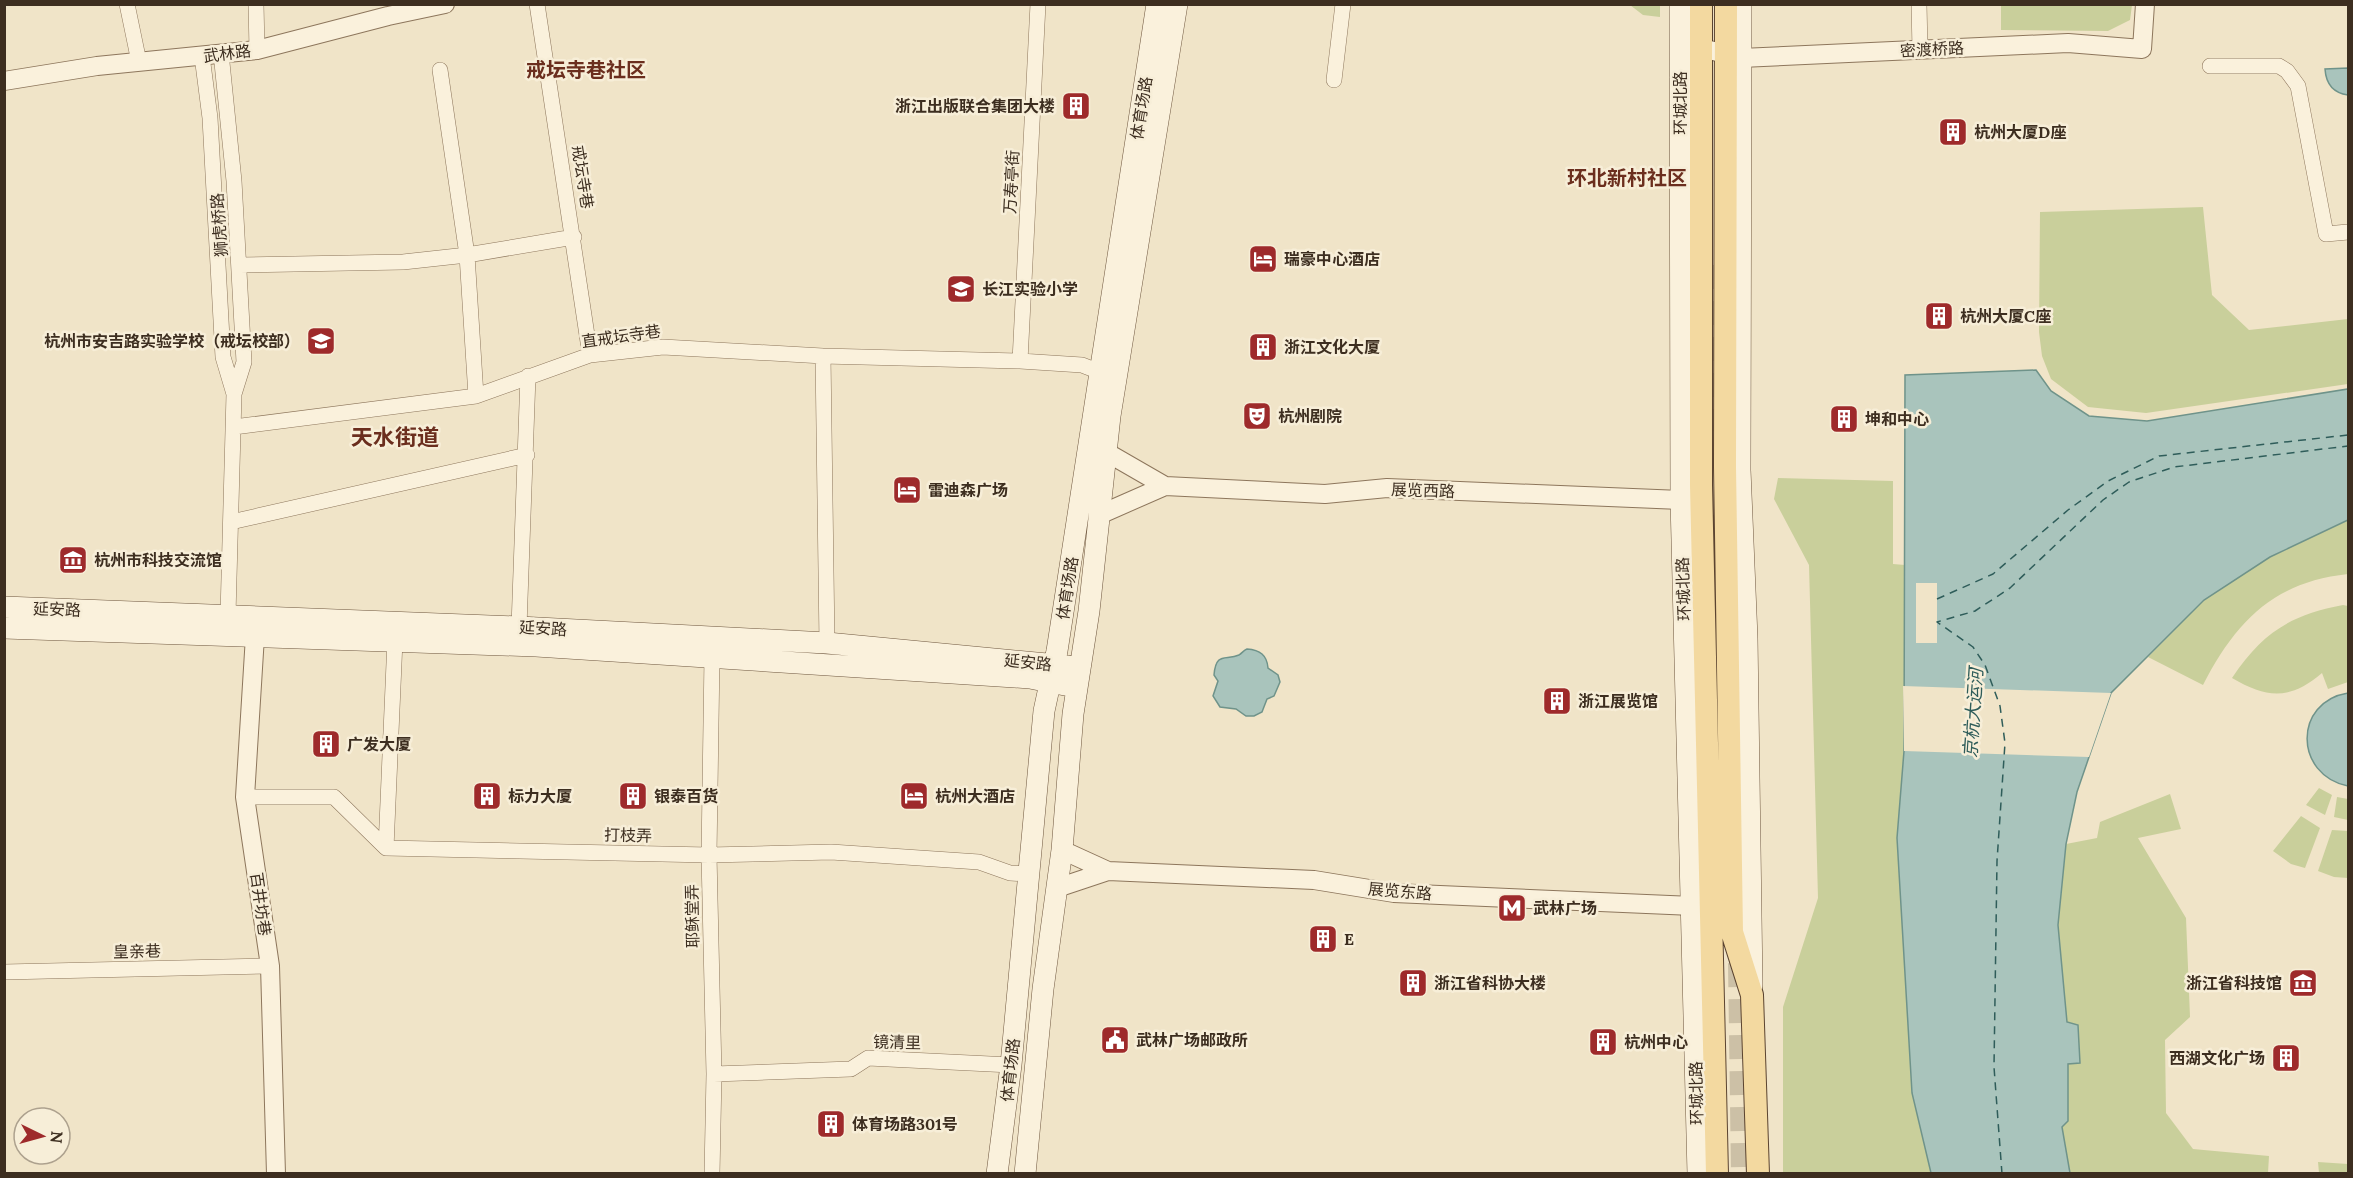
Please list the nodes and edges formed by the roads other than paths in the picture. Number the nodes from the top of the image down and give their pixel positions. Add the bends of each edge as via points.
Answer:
1 (127, 4) edge
2 (256, 4) edge
3 (445, 4) edge
4 (537, 4) edge
5 (1038, 4) edge
6 (1157, 4) edge
7 (1177, 4) edge
8 (1343, 4) edge
9 (1680, 4) edge
10 (1701, 4) edge
11 (1726, 4) edge
12 (1741, 4) edge
13 (1919, 4) edge
14 (2145, 4) edge
15 (1680, 42) junction
16 (1701, 48) junction
17 (257, 50) junction
18 (1920, 50) junction
19 (221, 53) junction
20 (202, 56) junction
21 (1733, 56) junction
22 (139, 62) junction
23 (2210, 66) dead end
24 (441, 70) dead end
25 (1334, 80) dead end
26 (4, 81) edge
27 (2349, 232) edge
28 (574, 237) junction
29 (467, 255) junction
30 (240, 265) junction
31 (590, 355) junction
32 (823, 356) junction
33 (1020, 361) junction
34 (1100, 372) junction
35 (528, 376) junction
36 (234, 394) junction
37 (476, 396) junction
38 (234, 427) junction
39 (1106, 452) junction
40 (527, 455) junction
41 (1165, 486) junction
42 (1681, 500) junction
43 (1099, 516) junction
44 (231, 522) junction
45 (4, 607) edge
46 (228, 615) junction
47 (519, 627) junction
48 (4, 628) edge
49 (255, 636) junction
50 (395, 640) junction
51 (827, 643) junction
52 (712, 657) junction
53 (1052, 673) junction
54 (839, 674) dead end
55 (1079, 677) junction
56 (245, 797) junction
57 (386, 848) junction
58 (1062, 850) junction
59 (709, 855) junction
60 (1108, 871) junction
61 (1029, 874) junction
62 (1057, 888) junction
63 (1693, 906) junction
64 (270, 966) junction
65 (4, 972) edge
66 (1011, 1065) junction
67 (714, 1074) junction
68 (276, 1173) edge
69 (712, 1173) edge
70 (997, 1173) edge
71 (1025, 1173) edge
72 (1698, 1173) edge
73 (1717, 1173) edge
74 (1758, 1173) edge

1 - 22 street
2 - 17 street
3 - 17 street, 武林路
4 - 28 street, 戒坛寺巷
5 - 33 street, 万寿亭街
6 - 34 main road, 体育场路
7 - 39 main road, 体育场路
8 - 25 street
9 - 15 main road, 环城北路
10 - 16 main road, 环城北路
11 - 21 main road
12 - 21 main road
13 - 18 street
14 - 18 street, 密渡桥路 via 2142,49 2068,43
15 - 16 street, 密渡桥路
15 - 42 main road, 环城北路
16 - 21 street, 密渡桥路
16 - 73 main road, 环城北路 via 1701,485
17 - 19 street, 武林路
18 - 21 street, 密渡桥路
19 - 20 street, 武林路
19 - 30 street, 狮虎桥路
20 - 22 street, 武林路
20 - 36 street, 狮虎桥路 via 210,118 223,357
21 - 74 main road via 1725,467 1732,932 1752,994
22 - 26 street, 武林路
23 - 27 street via 2279,66 2287,71 2298,86 2326,234
24 - 29 street
28 - 29 street
28 - 31 street, 戒坛寺巷
29 - 30 street via 403,262
29 - 37 street
30 - 36 street, 狮虎桥路 via 244,362
31 - 32 street, 直戒坛寺巷 via 663,347
31 - 35 street, 直戒坛寺巷
32 - 33 street, 直戒坛寺巷
32 - 51 street
33 - 34 street, 直戒坛寺巷 via 1082,365
34 - 53 main road, 体育场路
35 - 37 street, 直戒坛寺巷
35 - 40 street
36 - 38 street, 狮虎桥路
37 - 38 street, 直戒坛寺巷
38 - 44 street, 狮虎桥路
39 - 41 street, 展览西路
39 - 43 main road, 体育场路
40 - 44 street
40 - 47 street
41 - 42 street, 展览西路 via 1325,494 1387,488
41 - 43 street, 展览西路
42 - 63 main road, 环城北路
43 - 55 main road, 体育场路
44 - 46 street, 狮虎桥路
45 - 46 main road, 延安路
46 - 47 main road, 延安路
47 - 51 main road, 延安路
48 - 49 main road, 延安路
49 - 50 main road, 延安路
49 - 56 street, 百井坊巷
50 - 52 main road, 延安路
50 - 57 street
51 - 53 main road, 延安路
52 - 53 main road, 延安路 via 1030,678
52 - 59 street, 耶稣堂弄
53 - 54 main road via 1028,688
53 - 55 main road, 延安路
53 - 61 main road, 体育场路 via 1044,711
55 - 58 main road, 体育场路
56 - 57 street via 334,797
56 - 64 street, 百井坊巷
57 - 59 street, 打枝弄
58 - 60 street, 展览东路
58 - 62 main road, 体育场路
59 - 61 street, 打枝弄 via 831,852 979,862 1010,873
59 - 67 street, 耶稣堂弄
60 - 62 street, 展览东路
60 - 63 street, 展览东路 via 1314,880 1394,893
61 - 66 main road, 体育场路
62 - 71 main road, 体育场路
63 - 72 main road, 环城北路
64 - 65 street, 皇亲巷
64 - 68 street, 百井坊巷
66 - 67 street, 镜清里 via 868,1058 852,1069
66 - 70 main road, 体育场路
67 - 69 street, 耶稣堂弄

